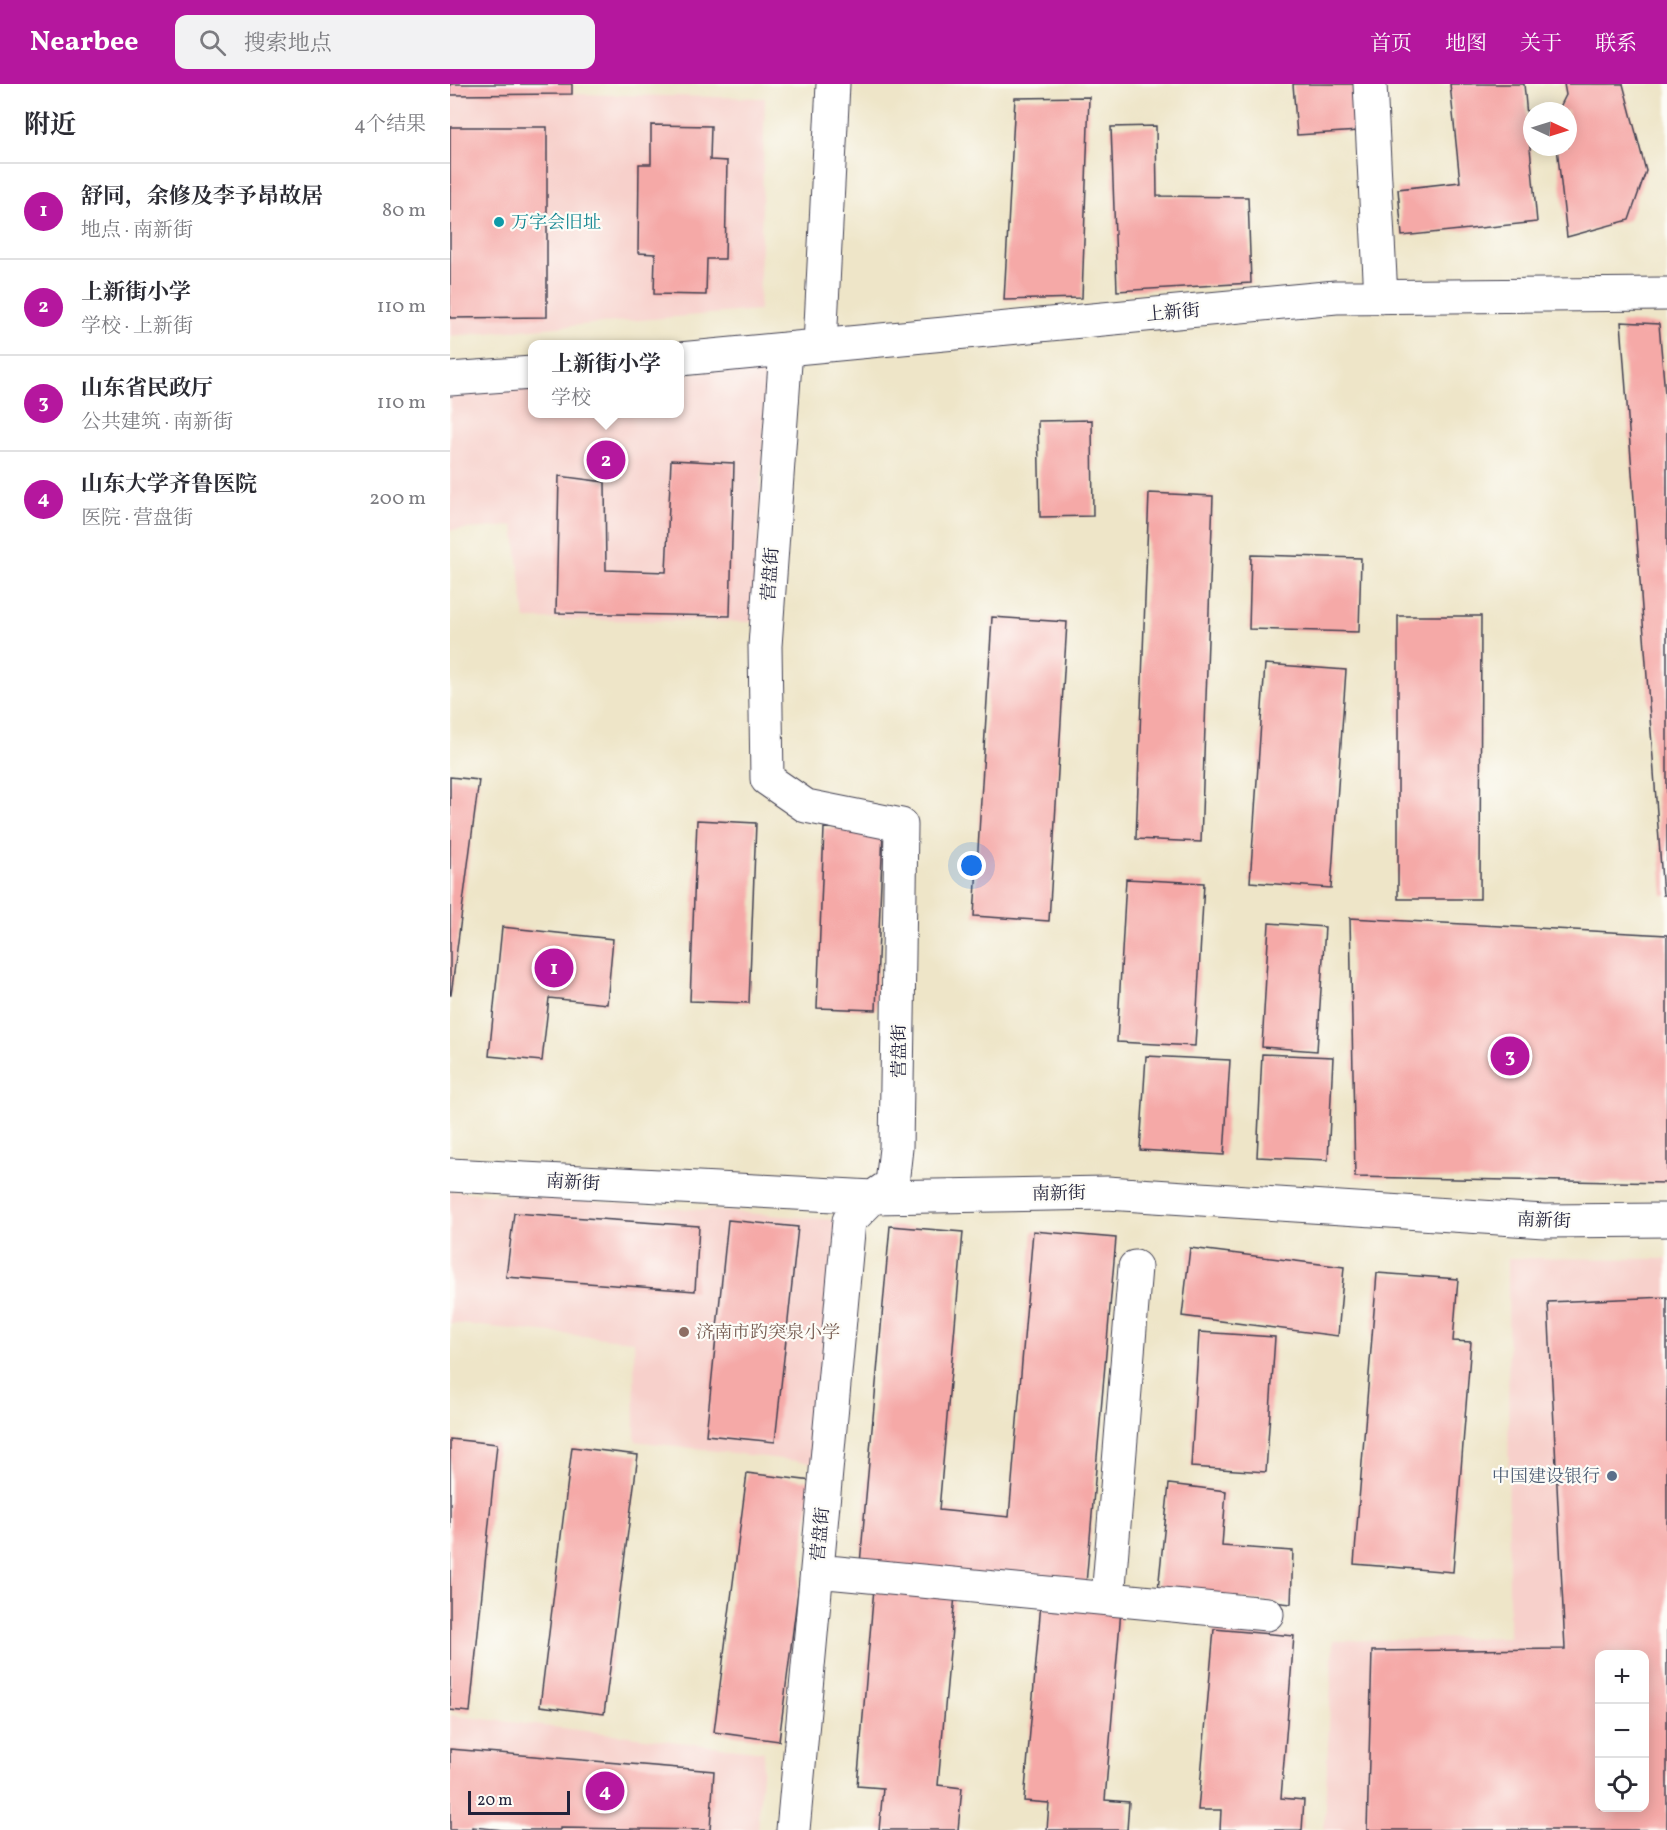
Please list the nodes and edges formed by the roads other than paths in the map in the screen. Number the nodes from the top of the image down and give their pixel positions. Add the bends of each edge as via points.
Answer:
1 (833, 84) edge
2 (1370, 84) edge
3 (1667, 294) edge
4 (1381, 297) junction
5 (820, 345) junction
6 (786, 349) junction
7 (684, 359) edge
8 (528, 373) edge
9 (450, 379) edge
10 (450, 1175) edge
11 (873, 1197) junction
12 (1667, 1220) edge
13 (1135, 1267) dead end
14 (817, 1571) junction
15 (1108, 1598) junction
16 (1267, 1614) dead end
17 (793, 1830) edge

1 - 5 street
2 - 4 street
3 - 4 street, 上新街
4 - 5 street, 上新街 via 1336,297
5 - 6 street, 上新街
6 - 7 street, 上新街
6 - 11 street, 营盘街 via 766,638 767,779 806,806 901,825 896,1148 891,1184
8 - 9 street
10 - 11 street, 南新街
11 - 12 street, 南新街 via 1107,1193 1544,1221
11 - 14 street, 营盘街 via 849,1221
13 - 15 street
14 - 15 street
14 - 17 street, 营盘街
15 - 16 street

